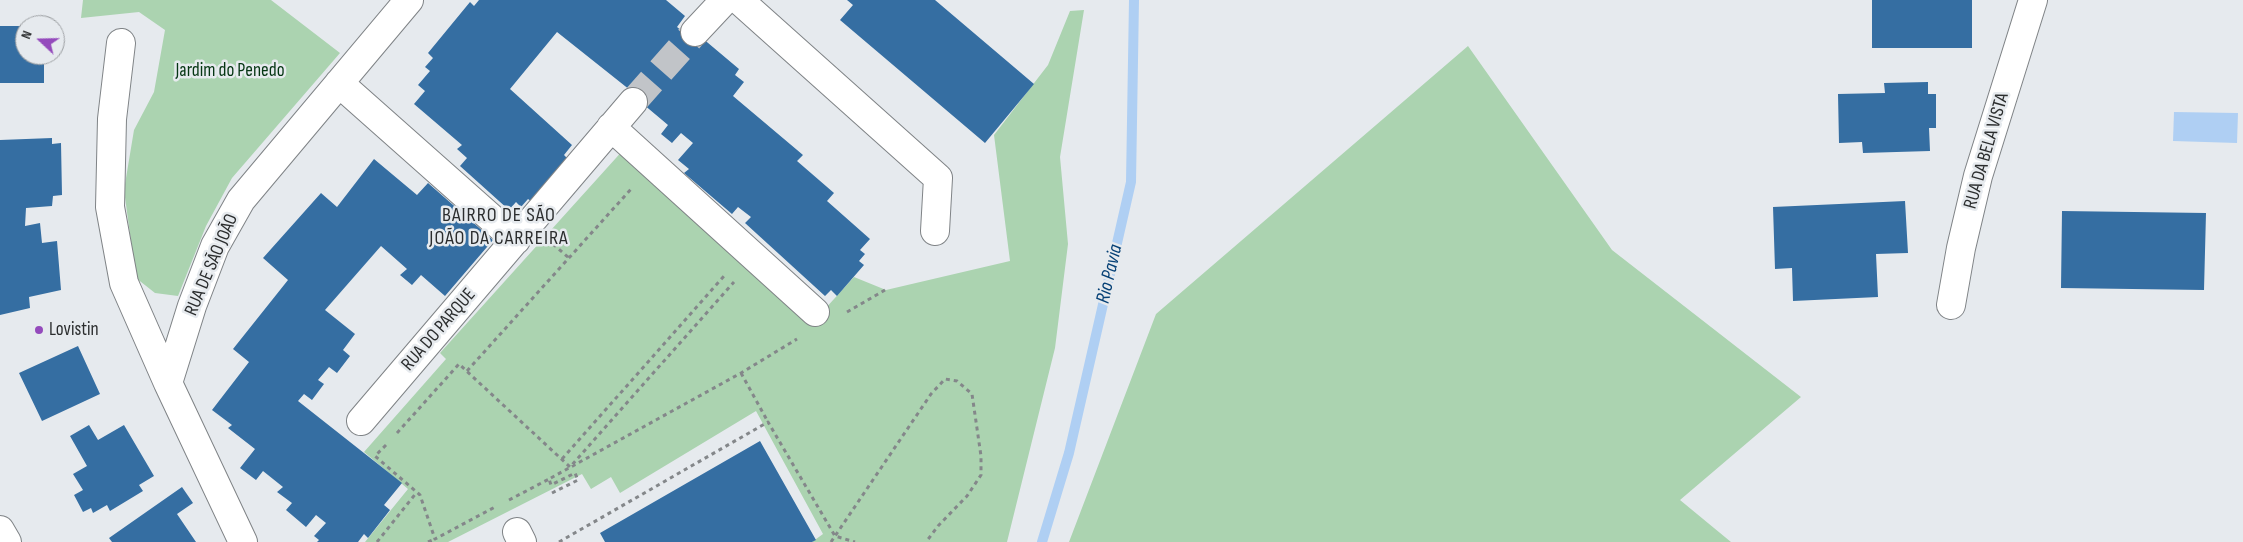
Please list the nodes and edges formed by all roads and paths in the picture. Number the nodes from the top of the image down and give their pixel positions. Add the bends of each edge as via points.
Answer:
1 (409, 0) edge
2 (725, 0) edge
3 (739, 0) edge
4 (2034, 0) edge
5 (695, 32) tunnel mouth
6 (121, 43) dead end
7 (339, 83) junction
8 (633, 102) tunnel mouth
9 (611, 127) junction
10 (637, 183) dead end
11 (935, 231) dead end
12 (516, 240) junction
13 (731, 268) dead end
14 (740, 276) dead end
15 (886, 290) dead end
16 (1951, 305) dead end
17 (816, 312) dead end
18 (844, 313) dead end
19 (799, 339) dead end
20 (467, 372) junction
21 (741, 373) junction
22 (168, 383) junction
23 (361, 421) dead end
24 (768, 422) junction
25 (394, 435) dead end
26 (388, 442) dead end
27 (562, 459) junction
28 (570, 467) junction
29 (548, 479) junction
30 (417, 492) junction
31 (552, 493) dead end
32 (505, 502) dead end
33 (496, 506) dead end
34 (0, 530) edge
35 (835, 536) junction
36 (435, 539) junction
37 (7, 542) edge
38 (243, 542) edge
39 (377, 542) edge
40 (428, 542) edge
41 (559, 542) edge
42 (831, 542) edge
43 (855, 542) edge
44 (926, 542) edge

1 - 7 street, RUA DE SÃO JOÃO
2 - 5 street
3 - 11 street via 938,178
4 - 16 street, RUA DA BELA VISTA via 1978,176
6 - 22 street via 112,119 110,207 124,283
7 - 12 street
7 - 22 street, RUA DE SÃO JOÃO via 241,200 215,246
8 - 9 street, RUA DO PARQUE
9 - 12 street, RUA DO PARQUE
9 - 17 street
10 - 20 path
12 - 23 street, RUA DO PARQUE
13 - 27 path
14 - 28 path
15 - 18 path
19 - 21 path
20 - 25 path via 459,364
20 - 27 path
21 - 24 path
21 - 28 path
22 - 38 street
24 - 35 path
24 - 41 path
26 - 30 path via 375,456
27 - 28 path
28 - 29 path
29 - 31 path via 551,485 575,473 578,480
29 - 32 path
30 - 36 path
30 - 39 path
33 - 36 path
34 - 37 street
35 - 42 path
35 - 43 path
35 - 44 path via 931,394 945,379 957,381 972,394 981,475 967,496
36 - 40 path

